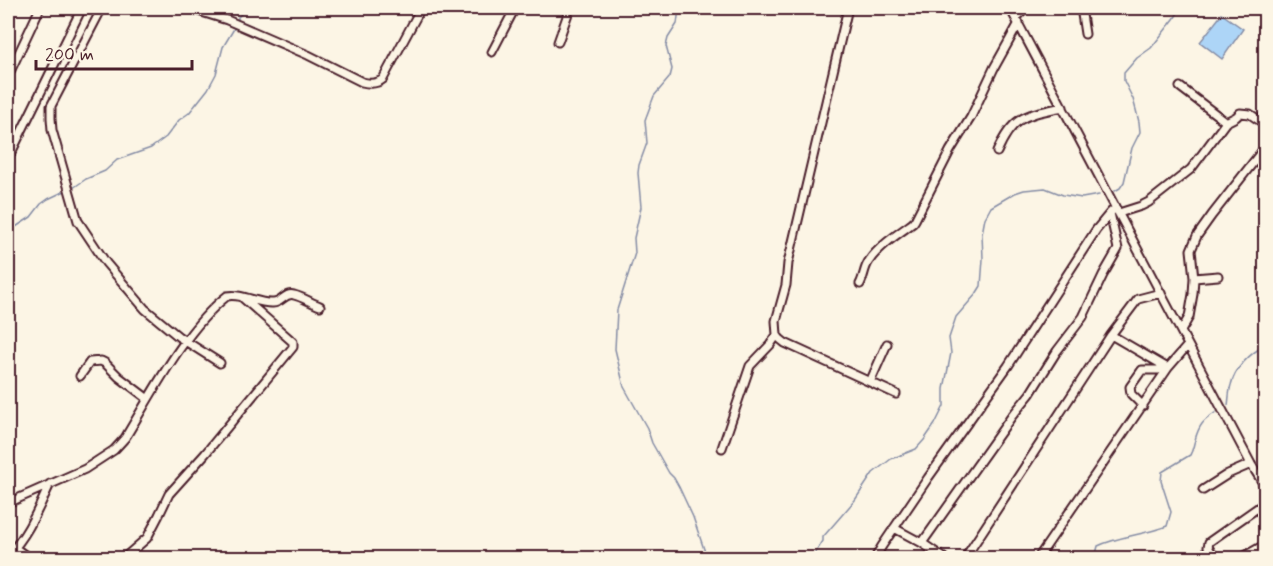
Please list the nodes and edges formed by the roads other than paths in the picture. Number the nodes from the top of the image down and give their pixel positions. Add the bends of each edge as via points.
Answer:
1 (40, 8) edge
2 (82, 8) edge
3 (102, 8) edge
4 (189, 8) edge
5 (420, 8) edge
6 (515, 8) edge
7 (570, 8) edge
8 (848, 8) edge
9 (1010, 8) edge
10 (1026, 8) edge
11 (1081, 8) edge
12 (1260, 8) edge
13 (1018, 21) junction
14 (1085, 33) dead end
15 (1266, 33) edge
16 (558, 42) dead end
17 (492, 52) dead end
18 (8, 76) edge
19 (1180, 87) dead end
20 (1063, 107) junction
21 (1226, 122) junction
22 (1266, 125) edge
23 (1266, 146) edge
24 (997, 152) dead end
25 (8, 159) edge
26 (1115, 211) junction
27 (1218, 276) dead end
28 (1194, 278) junction
29 (860, 284) dead end
30 (1161, 293) junction
31 (242, 296) junction
32 (320, 306) dead end
33 (1181, 331) junction
34 (777, 335) junction
35 (1111, 335) junction
36 (185, 341) junction
37 (887, 344) dead end
38 (1188, 345) junction
39 (220, 363) dead end
40 (1166, 367) junction
41 (80, 376) dead end
42 (870, 382) junction
43 (896, 394) dead end
44 (148, 399) junction
45 (1143, 406) junction
46 (722, 448) dead end
47 (1251, 464) junction
48 (50, 484) junction
49 (1266, 488) edge
50 (1203, 490) dead end
51 (1266, 502) edge
52 (8, 503) edge
53 (894, 528) junction
54 (922, 543) junction
55 (1266, 544) edge
56 (15, 548) junction
57 (8, 555) edge
58 (29, 558) edge
59 (124, 558) edge
60 (875, 558) edge
61 (944, 558) edge
62 (965, 558) edge
63 (1038, 558) edge
64 (1215, 558) edge
65 (1242, 558) edge

1 - 18 street
2 - 25 street
3 - 36 street via 51,106 52,130 78,221 87,237 146,309
4 - 5 street via 227,20 371,84 383,79
6 - 17 street
7 - 16 street
8 - 34 street via 788,263 776,321
9 - 13 street
10 - 13 street
11 - 14 street
12 - 15 street
13 - 20 street
13 - 29 street via 913,223 872,256
19 - 21 street
20 - 24 street via 1017,121
20 - 26 street
21 - 22 street via 1244,112
21 - 26 street via 1191,169 1149,202
23 - 28 street via 1197,236 1191,250
26 - 30 street
26 - 53 street via 1096,230 1008,366
26 - 54 street via 1118,249 1086,313
27 - 28 street
28 - 33 street via 1192,306
30 - 33 street
30 - 35 street via 1138,299
31 - 32 street via 276,303 293,294
31 - 36 street via 220,301
31 - 59 street via 293,347 169,494 147,538
33 - 38 street
34 - 42 street
34 - 46 street via 750,366
35 - 40 street
35 - 62 street
36 - 39 street
36 - 44 street
37 - 42 street
38 - 40 street
38 - 47 street
40 - 45 street
40 - 45 street via 1142,370 1130,387 1131,394
41 - 44 street via 90,362 101,361
42 - 43 street
44 - 48 street via 114,450 85,469
45 - 63 street
47 - 49 street
47 - 50 street
48 - 52 street
48 - 56 street
51 - 64 street via 1209,542
53 - 54 street
53 - 60 street
54 - 61 street
55 - 65 street
56 - 57 street
56 - 58 street

